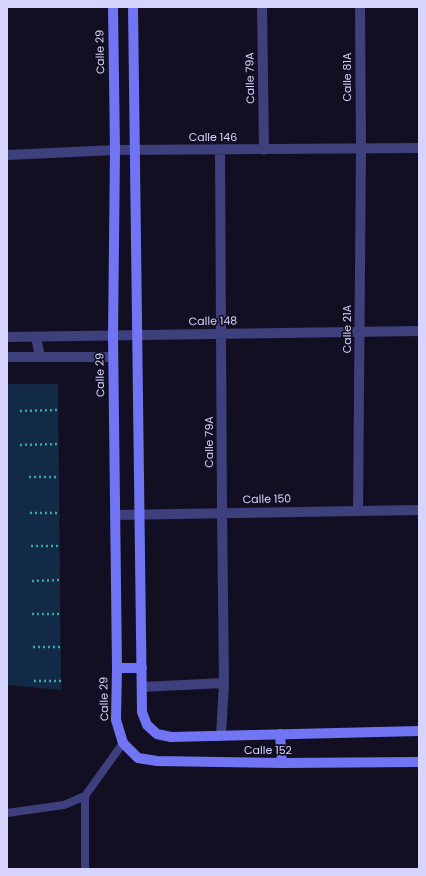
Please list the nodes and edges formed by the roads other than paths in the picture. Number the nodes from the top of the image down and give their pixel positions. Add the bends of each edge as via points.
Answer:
1 (112, 7) edge
2 (133, 7) edge
3 (262, 7) edge
4 (360, 7) edge
5 (361, 148) junction
6 (419, 148) edge
7 (115, 150) junction
8 (135, 150) junction
9 (220, 150) junction
10 (264, 150) junction
11 (7, 155) edge
12 (419, 331) edge
13 (360, 332) junction
14 (222, 334) junction
15 (137, 335) junction
16 (113, 336) junction
17 (7, 337) edge
18 (36, 337) junction
19 (7, 357) edge
20 (40, 357) junction
21 (113, 357) junction
22 (419, 510) edge
23 (358, 511) junction
24 (222, 513) junction
25 (140, 514) junction
26 (115, 515) junction
27 (117, 668) junction
28 (142, 668) junction
29 (224, 683) junction
30 (142, 687) junction
31 (419, 731) edge
32 (280, 734) junction
33 (221, 735) junction
34 (123, 743) junction
35 (419, 762) edge
36 (282, 763) junction
37 (85, 796) junction
38 (7, 813) edge
39 (85, 869) edge

1 - 7 main road, Calle 29
2 - 8 main road
3 - 10 street, Calle 79A
4 - 5 street, Calle 81A
5 - 6 street, Calle 146
5 - 10 street, Calle 146
5 - 13 street, Calle 21A
7 - 8 street, Calle 146
7 - 11 street, Calle 146
7 - 16 main road, Calle 29
8 - 9 street, Calle 146
8 - 15 main road
9 - 10 street, Calle 146
9 - 14 street, Calle 79A
12 - 13 street, Calle 148
13 - 14 street, Calle 148
13 - 23 street, Calle 21A
14 - 15 street, Calle 148
14 - 24 street, Calle 79A
15 - 16 street, Calle 148
15 - 25 main road
16 - 18 street, Calle 148
16 - 21 main road, Calle 29
17 - 18 street, Calle 148
18 - 20 street
19 - 20 street
20 - 21 street
21 - 26 main road, Calle 29
22 - 23 street, Calle 150
23 - 24 street, Calle 150
24 - 25 street, Calle 150
24 - 29 street, Calle 79A
25 - 26 street, Calle 150
25 - 28 main road
26 - 27 main road, Calle 29
27 - 28 main road
27 - 34 main road, Calle 29 via 116,720
28 - 30 main road
29 - 30 street
29 - 33 street, Calle 79A
30 - 33 main road, Calle 152 via 142,712 147,725 157,734 171,737
31 - 32 main road, Calle 152
32 - 33 main road, Calle 152
32 - 36 main road
34 - 36 main road, Calle 152 via 138,758 157,762
34 - 37 lane
35 - 36 main road, Calle 152
37 - 38 lane via 64,805
37 - 39 lane

